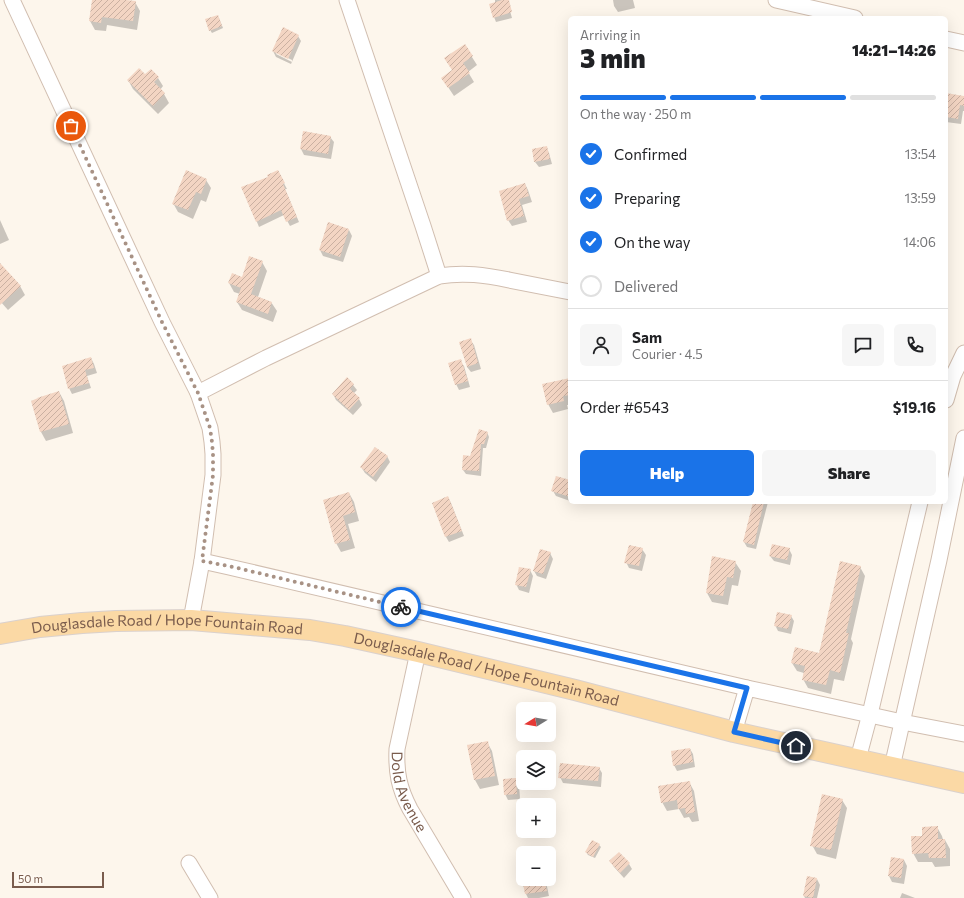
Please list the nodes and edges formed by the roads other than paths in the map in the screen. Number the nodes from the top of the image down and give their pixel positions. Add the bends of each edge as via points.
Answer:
1 (12, 0) edge
2 (347, 0) edge
3 (776, 0) edge
4 (846, 16) edge
5 (948, 39) edge
6 (964, 43) edge
7 (439, 276) junction
8 (568, 292) edge
9 (964, 353) edge
10 (954, 376) edge
11 (198, 393) junction
12 (948, 394) edge
13 (964, 438) edge
14 (920, 504) edge
15 (202, 561) junction
16 (191, 620) junction
17 (0, 634) edge
18 (418, 652) junction
19 (747, 688) junction
20 (870, 714) junction
21 (902, 722) junction
22 (734, 732) junction
23 (964, 734) edge
24 (858, 759) junction
25 (892, 767) junction
26 (964, 783) edge
27 (189, 863) dead end
28 (210, 898) edge
29 (462, 898) edge

1 - 11 street
2 - 7 street
3 - 4 street
5 - 6 street
7 - 8 street via 474,274
7 - 11 street
9 - 10 street
10 - 12 street
11 - 15 street via 210,428 213,454 213,475
13 - 21 street
14 - 20 street
15 - 16 street
15 - 19 street
16 - 17 main road, Douglasdale Road / Hope Fountain Road via 82,623
16 - 18 main road, Douglasdale Road / Hope Fountain Road via 310,630
18 - 22 main road, Douglasdale Road / Hope Fountain Road
18 - 29 street, Dold Avenue via 397,749 398,780 405,800
19 - 20 street
19 - 22 street
20 - 21 street
20 - 24 street
21 - 23 street
21 - 25 street
22 - 24 main road, Douglasdale Road / Hope Fountain Road
24 - 25 main road, Douglasdale Road / Hope Fountain Road
25 - 26 main road, Douglasdale Road / Hope Fountain Road
27 - 28 street

